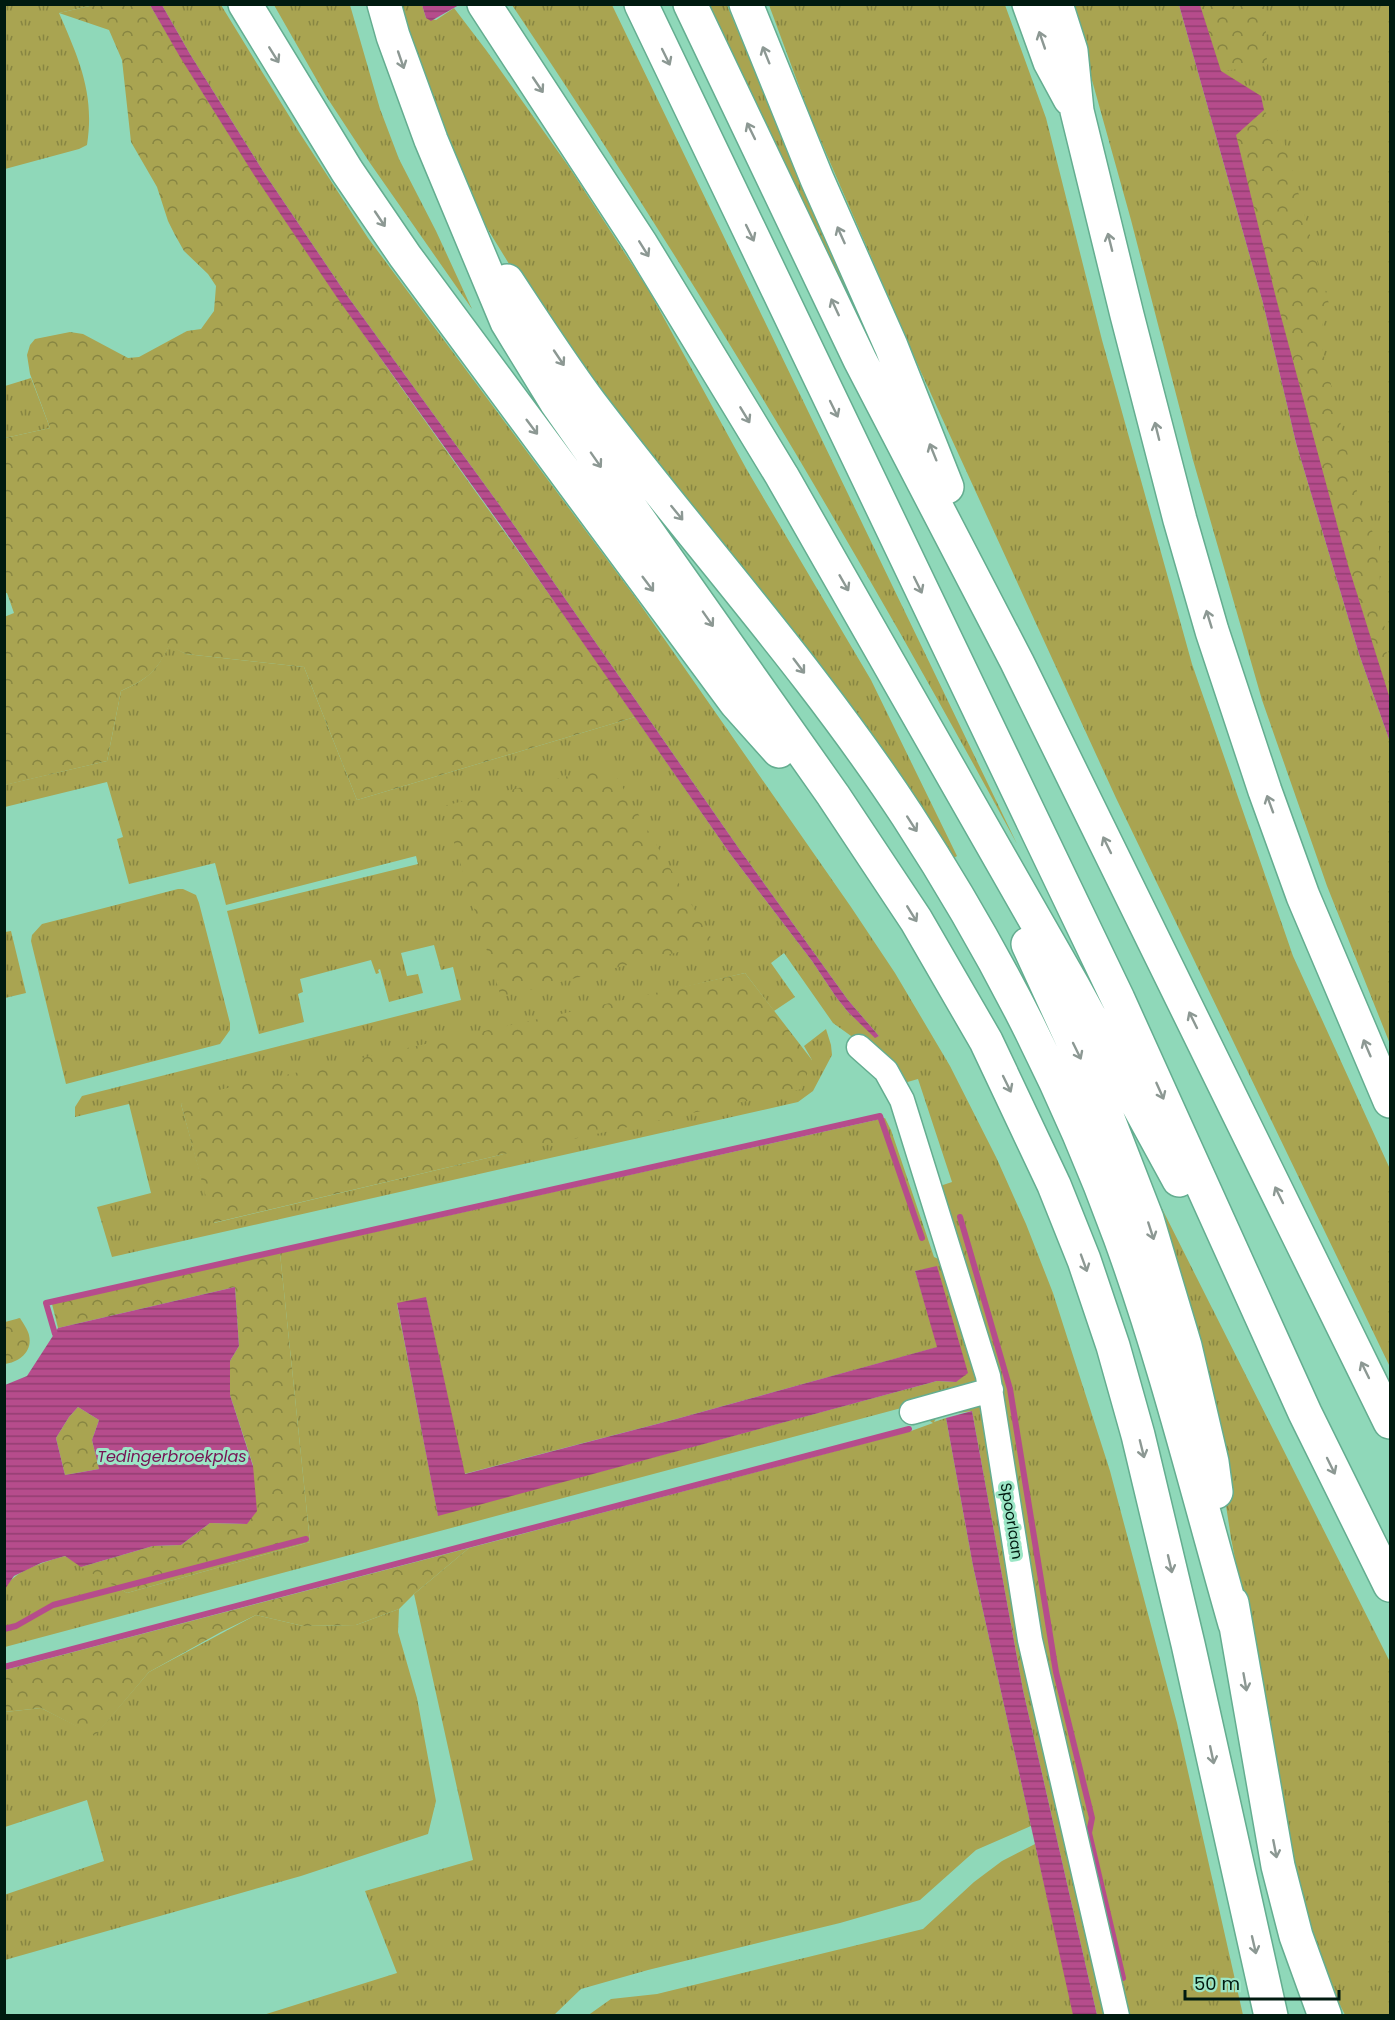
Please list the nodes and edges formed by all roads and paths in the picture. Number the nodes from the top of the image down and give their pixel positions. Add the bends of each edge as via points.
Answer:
1 (245, 4) edge
2 (384, 4) edge
3 (484, 4) edge
4 (641, 4) edge
5 (690, 4) edge
6 (746, 4) edge
7 (1029, 4) edge
8 (1056, 4) edge
9 (1077, 111) junction
10 (459, 206) junction
11 (1017, 662) junction
12 (955, 779) junction
13 (881, 864) junction
14 (859, 1047) dead end
15 (1390, 1101) edge
16 (991, 1390) junction
17 (912, 1412) dead end
18 (1305, 1413) junction
19 (1390, 1422) edge
20 (1390, 1585) edge
21 (1235, 1624) junction
22 (1117, 2016) edge
23 (1271, 2016) edge
24 (1325, 2016) edge

1 -> 13 highway via 341,162 418,274 736,703
2 -> 10 highway via 413,94
3 -> 12 highway via 641,244 722,377
4 -> 18 highway via 1118,999
11 -> 5 highway via 860,360
11 -> 6 highway via 891,345 816,179
9 -> 7 highway via 1050,62
8 - 9 highway via 1071,51
15 -> 9 highway via 1303,896 1233,697 1180,520
10 -> 13 highway via 507,322 556,402
10 -> 21 highway via 588,400 864,753 985,943 1056,1083 1119,1234 1150,1325
19 -> 11 highway
12 - 18 highway via 1073,986
12 -> 21 highway via 1107,1116 1147,1219 1177,1317 1212,1462
13 -> 23 highway via 986,1041 1054,1185 1087,1271 1116,1358 1156,1507
14 - 16 street, Spoorlaan via 886,1071 902,1100
16 - 17 street
16 - 22 street, Spoorlaan via 1030,1640
18 -> 20 highway
21 -> 24 highway via 1278,1866 1300,1947

